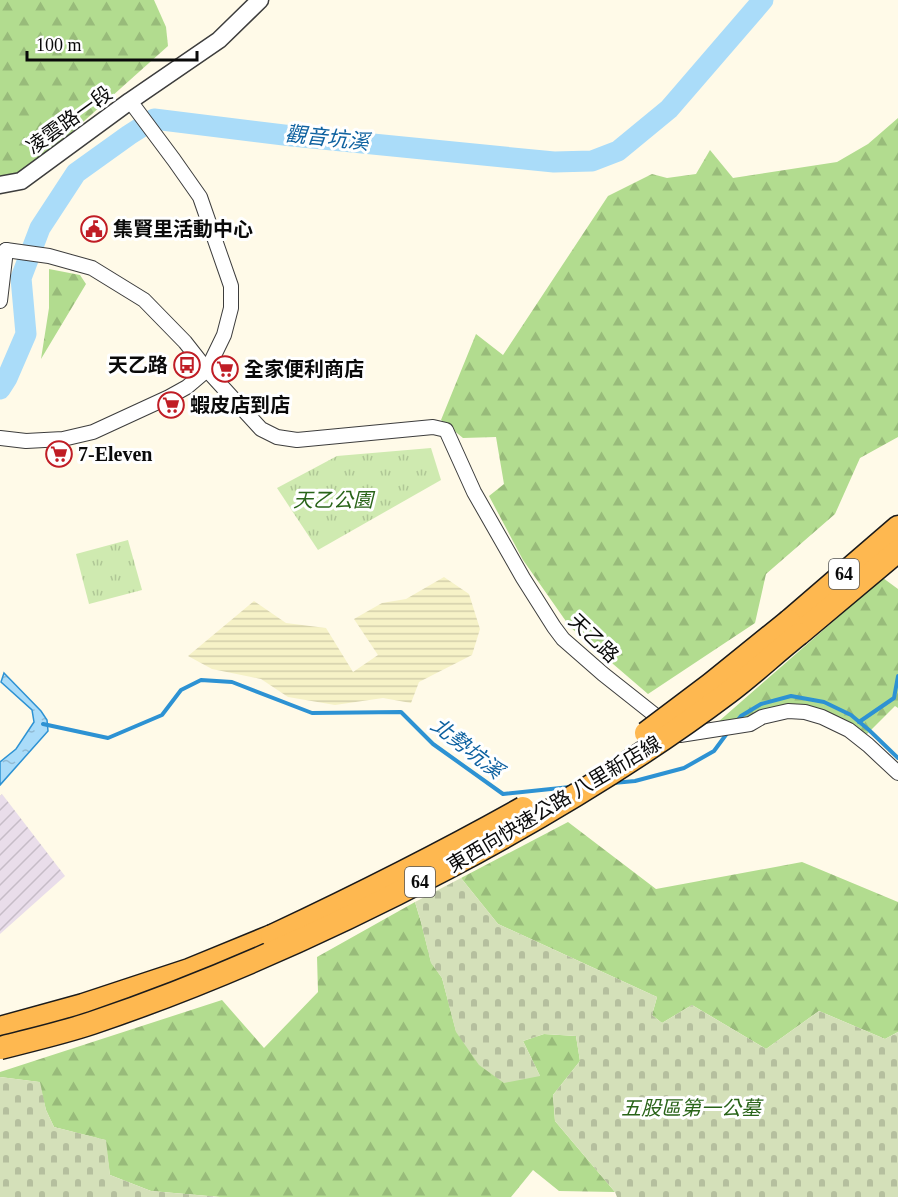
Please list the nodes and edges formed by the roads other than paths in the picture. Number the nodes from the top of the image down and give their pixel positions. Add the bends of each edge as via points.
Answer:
1 (260, 0) edge
2 (133, 107) junction
3 (0, 185) edge
4 (3, 247) edge
5 (0, 301) edge
6 (207, 370) junction
7 (0, 438) edge
8 (898, 526) edge
9 (898, 551) edge
10 (794, 627) junction
11 (898, 773) edge
12 (0, 1028) edge
13 (0, 1048) edge

1 - 2 street, 凌雲路一段 via 219,40
2 - 3 street, 凌雲路一段 via 21,181
2 - 6 street via 200,197 231,286 231,308 224,335
4 - 5 street
4 - 6 street, 天乙路 via 92,268 144,300
6 - 7 street via 169,398 93,432 63,439
6 - 11 street, 天乙路 via 261,429 277,437 297,440 433,427 446,430 474,492 563,639 680,735 750,724 788,711 805,712 849,730
8 - 10 highway, 東西向快速公路 八里新店線 / 64
9 - 10 highway, 東西向快速公路 八里新店線 / 64
10 - 12 highway, 東西向快速公路 八里新店線 / 64, bridge via 647,733 575,778 369,890 189,970
10 - 13 highway, 東西向快速公路 八里新店線 / 64, bridge via 730,691 636,758 488,846 292,945 203,983 90,1024

